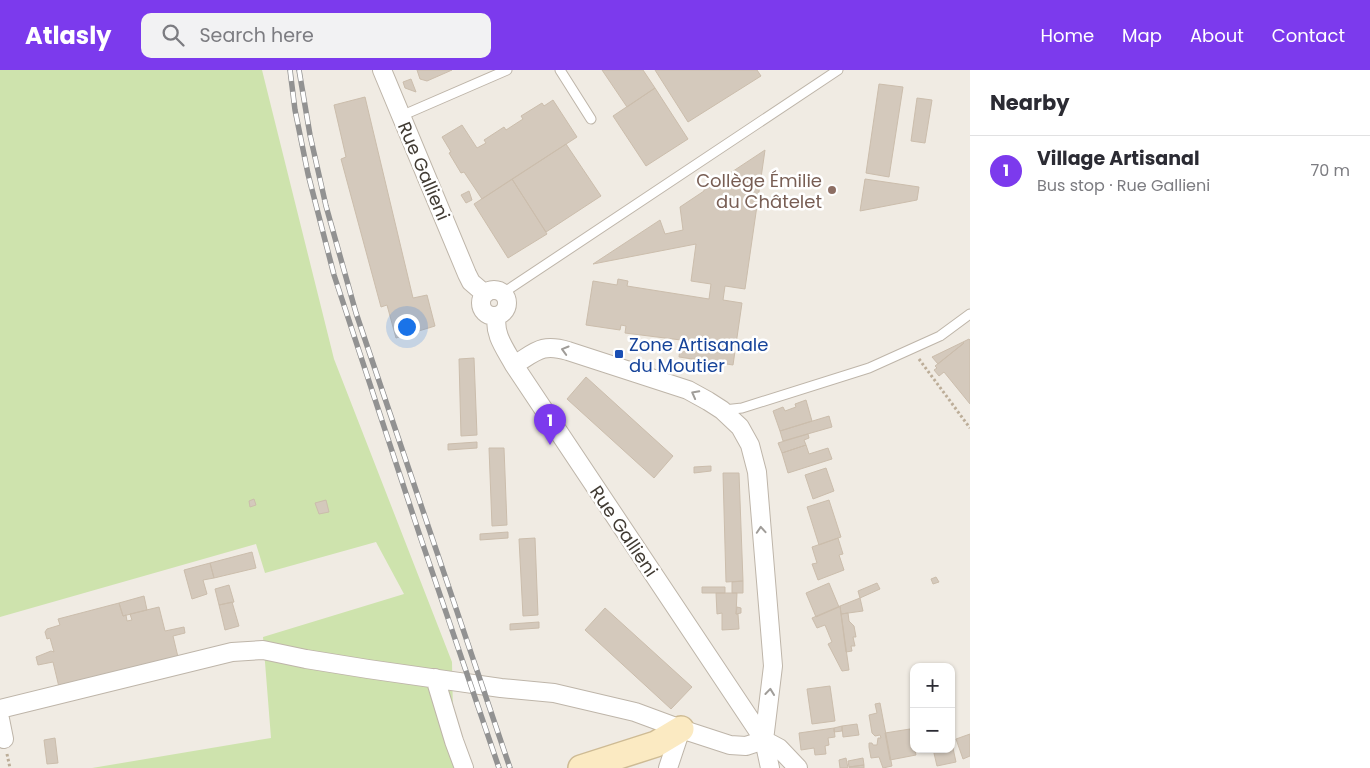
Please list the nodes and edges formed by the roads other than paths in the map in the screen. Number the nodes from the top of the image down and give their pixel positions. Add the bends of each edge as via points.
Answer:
1 (382, 70) edge
2 (507, 70) edge
3 (560, 70) edge
4 (838, 70) edge
5 (401, 116) junction
6 (590, 119) dead end
7 (503, 293) junction
8 (484, 294) junction
9 (970, 314) edge
10 (497, 316) junction
11 (966, 322) edge
12 (514, 365) junction
13 (722, 410) junction
14 (435, 678) junction
15 (0, 709) edge
16 (0, 720) edge
17 (681, 730) junction
18 (4, 739) dead end
19 (764, 740) junction
20 (464, 768) edge
21 (581, 768) edge
22 (668, 768) edge
23 (770, 768) edge
24 (798, 768) edge

1 - 5 street, Rue Gallieni
2 - 5 lane
3 - 6 lane
4 - 7 lane
5 - 8 street, Rue Gallieni via 467,274
7 - 8 street via 491,290
7 - 10 street via 508,304
8 - 10 street via 483,310 489,316
9 - 11 lane
10 - 12 street, Rue Gallieni via 495,325
11 - 13 lane via 869,368 742,408
13 -> 12 street via 688,390 555,347 545,347
12 - 19 street, Rue Gallieni
19 -> 13 street via 773,666 757,472 754,455 744,434
14 - 15 street via 263,650 232,652
14 - 17 street via 554,693 635,712
14 - 20 street
16 - 18 street
17 - 19 street via 730,745 746,746
17 - 21 main road via 656,744
17 - 22 street
19 - 23 street, Rue Gallieni
19 - 24 street, Rue Gallieni via 779,748

